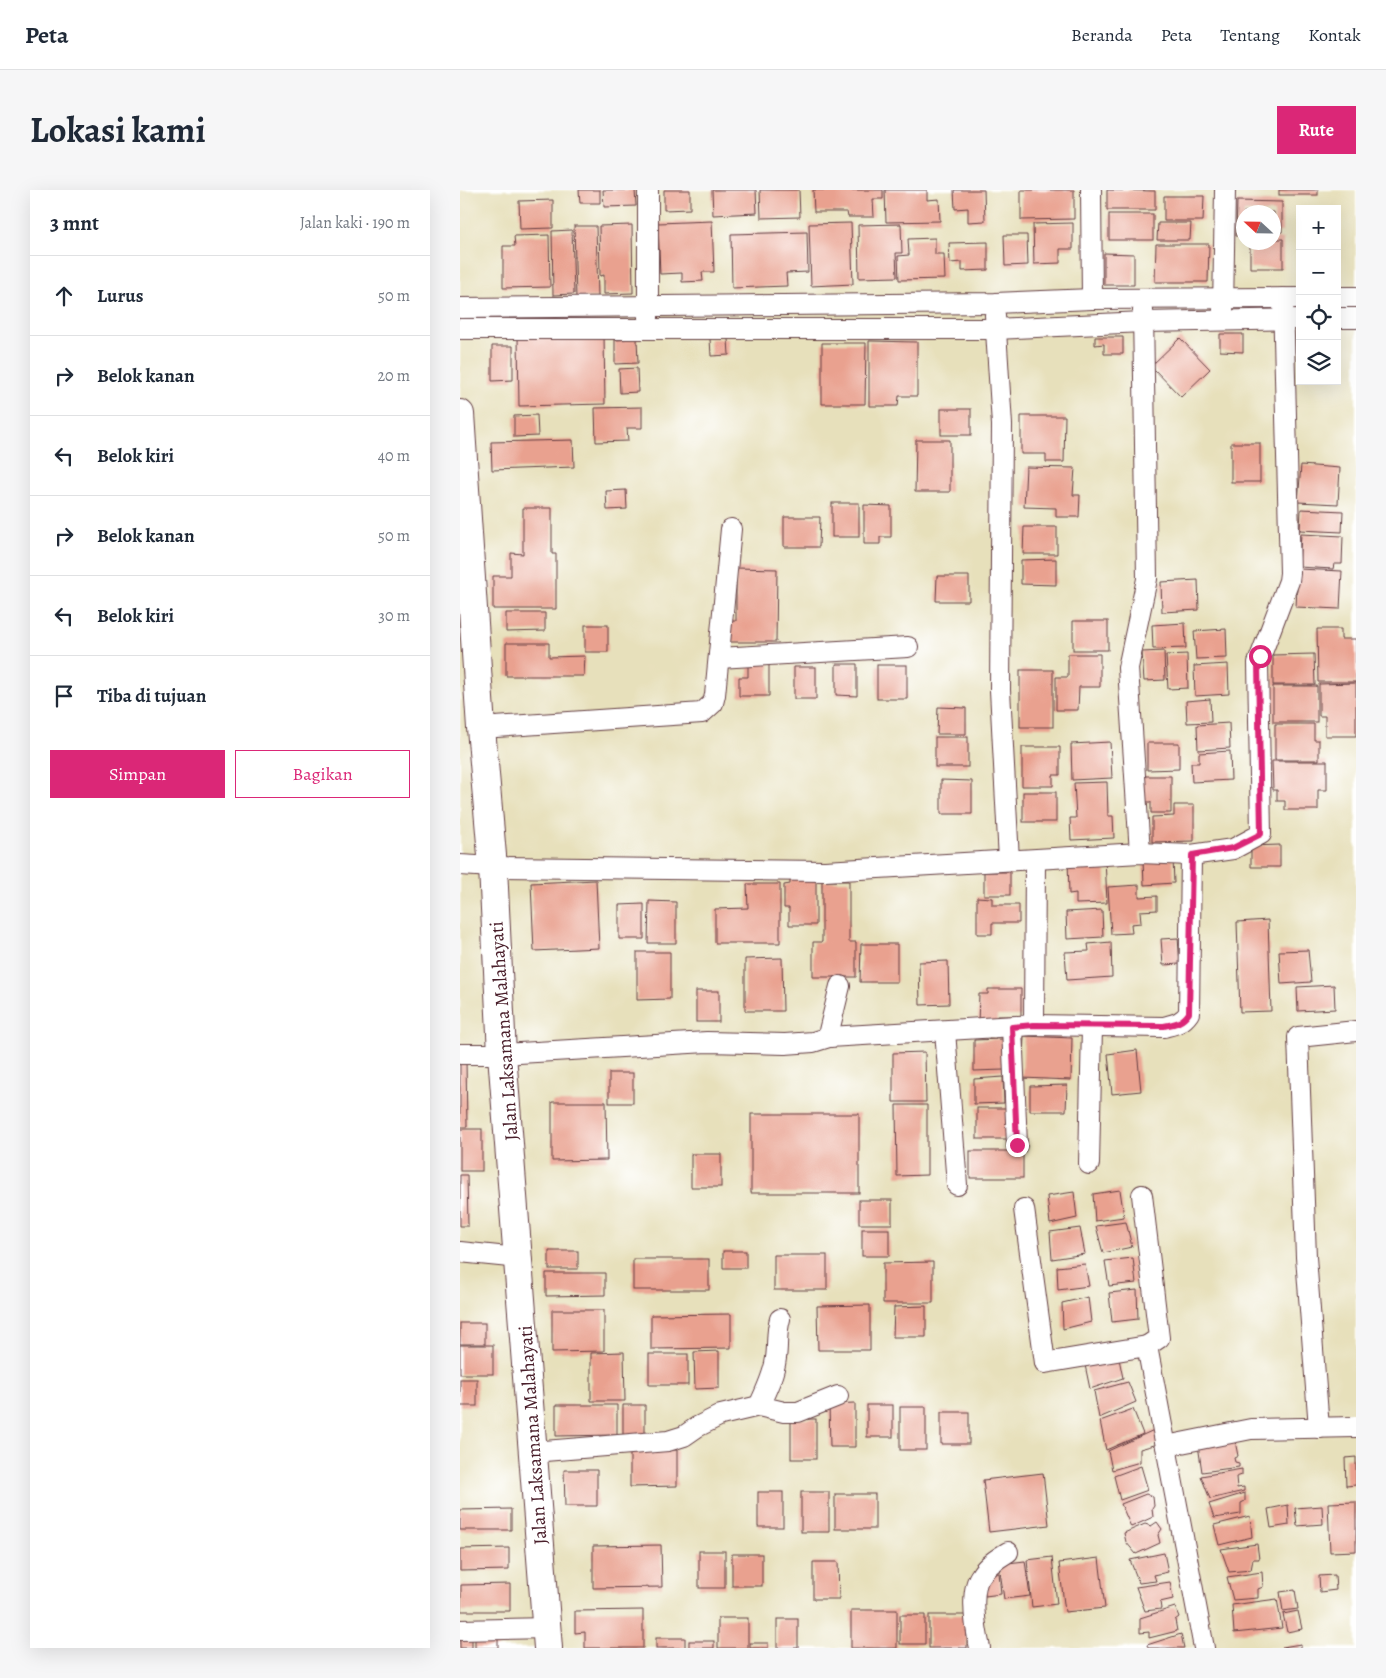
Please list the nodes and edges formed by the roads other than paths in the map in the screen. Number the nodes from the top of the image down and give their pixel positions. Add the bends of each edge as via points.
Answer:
1 (648, 190) edge
2 (1091, 190) edge
3 (1225, 190) edge
4 (1341, 297) edge
5 (1356, 297) edge
6 (1292, 298) edge
7 (1092, 299) junction
8 (1224, 299) junction
9 (1143, 300) junction
10 (995, 303) junction
11 (648, 306) junction
12 (460, 308) edge
13 (1341, 318) edge
14 (1356, 318) edge
15 (1292, 319) edge
16 (1223, 320) junction
17 (1143, 322) junction
18 (460, 329) edge
19 (995, 329) junction
20 (647, 330) junction
21 (460, 414) edge
22 (731, 529) dead end
23 (466, 597) edge
24 (908, 647) dead end
25 (719, 658) junction
26 (481, 728) junction
27 (1140, 853) junction
28 (1192, 855) junction
29 (1009, 860) junction
30 (1035, 860) junction
31 (460, 865) edge
32 (493, 868) junction
33 (840, 986) dead end
34 (1034, 1025) junction
35 (1012, 1027) junction
36 (1092, 1027) junction
37 (945, 1031) junction
38 (1356, 1031) edge
39 (829, 1038) junction
40 (460, 1054) edge
41 (502, 1054) junction
42 (1017, 1145) dead end
43 (1089, 1164) dead end
44 (957, 1185) dead end
45 (1142, 1195) dead end
46 (1024, 1209) dead end
47 (460, 1252) edge
48 (519, 1258) junction
49 (780, 1319) dead end
50 (1147, 1346) junction
51 (838, 1396) dead end
52 (759, 1406) junction
53 (1356, 1427) edge
54 (1319, 1428) junction
55 (1166, 1446) junction
56 (532, 1452) junction
57 (1008, 1552) dead end
58 (460, 1630) edge
59 (547, 1638) edge
60 (980, 1648) edge
61 (1204, 1648) edge

1 - 11 street
2 - 7 street
3 - 8 street
4 - 5 street
6 - 8 street
6 - 15 street
7 - 9 street
7 - 10 street
8 - 9 street
8 - 16 street
9 - 17 street
10 - 11 street
10 - 19 street
11 - 12 street
11 - 20 street
13 - 14 street
15 - 16 street
15 - 28 street via 1290,573 1258,663 1261,834 1233,848
16 - 17 street
17 - 19 street
17 - 27 street via 1147,579 1128,668
18 - 20 street
19 - 20 street
19 - 29 street via 1002,425 1000,690
21 - 23 highway, Jalan Laksamana Malahayati
22 - 25 street
23 - 26 highway, Jalan Laksamana Malahayati
24 - 25 street
25 - 26 street via 715,695 702,713
26 - 32 highway, Jalan Laksamana Malahayati
27 - 28 street
27 - 30 street
28 - 36 street via 1189,1013 1177,1024 1164,1026
29 - 30 street
29 - 32 street via 825,871
30 - 34 street
31 - 32 street
32 - 41 highway, Jalan Laksamana Malahayati
33 - 39 street
34 - 35 street
34 - 36 street
35 - 37 street
35 - 42 street
36 - 43 street
37 - 39 street
37 - 44 street
38 - 54 street via 1298,1037 1306,1257
39 - 41 street via 785,1044 707,1042
40 - 41 street
41 - 48 highway, Jalan Laksamana Malahayati
45 - 50 street via 1159,1338
46 - 50 street via 1044,1363
47 - 48 street
48 - 56 highway, Jalan Laksamana Malahayati
49 - 52 street via 774,1368
50 - 55 street
51 - 52 street via 798,1412
52 - 56 street via 721,1416 668,1441
53 - 54 street
54 - 55 street via 1251,1429
55 - 61 street
56 - 59 highway, Jalan Laksamana Malahayati
57 - 60 street via 987,1568 977,1581 975,1602
58 - 59 street

